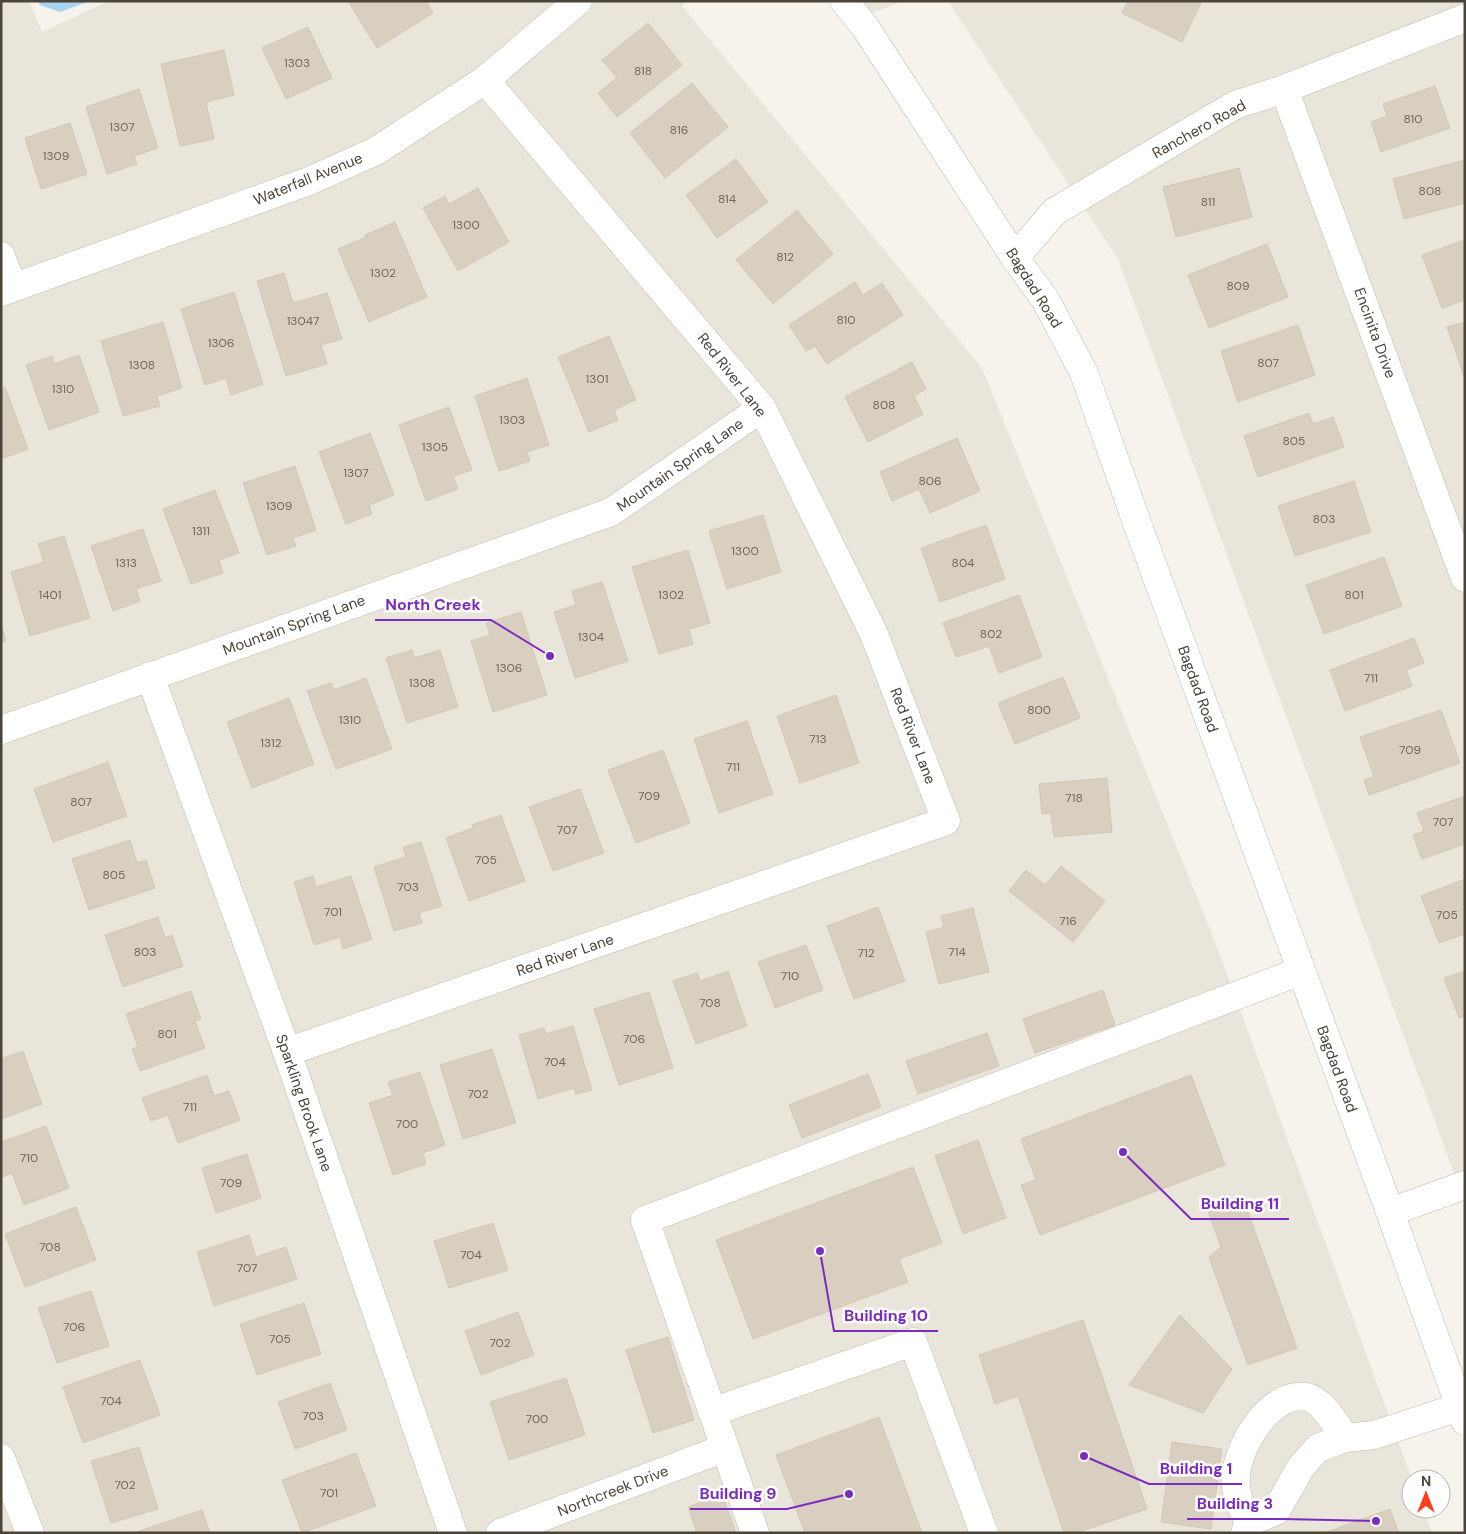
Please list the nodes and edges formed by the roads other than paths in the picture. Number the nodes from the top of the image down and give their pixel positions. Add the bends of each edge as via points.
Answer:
1 (578, 1) edge
2 (844, 1) edge
3 (1465, 18) edge
4 (485, 80) junction
5 (1284, 89) junction
6 (1, 256) edge
7 (1015, 258) junction
8 (7, 290) edge
9 (762, 408) junction
10 (1465, 578) edge
11 (150, 676) junction
12 (1, 730) edge
13 (1301, 971) junction
14 (287, 1052) junction
15 (1465, 1184) edge
16 (1390, 1212) junction
17 (1463, 1411) edge
18 (712, 1412) junction
19 (1345, 1438) junction
20 (725, 1448) junction
21 (1, 1458) edge
22 (1247, 1528) edge
23 (30, 1533) edge
24 (453, 1533) edge
25 (500, 1533) edge
26 (755, 1533) edge
27 (984, 1533) edge

1 - 4 street, Waterfall Avenue
2 - 7 street, Bagdad Road
3 - 5 street, Ranchero Road
4 - 8 street, Waterfall Avenue via 376,151 309,181
4 - 9 street, Red River Lane
5 - 7 street, Ranchero Road via 1235,105 1054,212
5 - 10 street, Encinita Drive
6 - 8 street
7 - 13 street, Bagdad Road via 1044,300 1084,373
9 - 11 street, Mountain Spring Lane via 611,512
9 - 14 street, Red River Lane via 874,634 946,821
11 - 12 street, Mountain Spring Lane
11 - 14 street, Sparkling Brook Lane
13 - 16 street, Bagdad Road
13 - 18 street via 645,1220
14 - 24 street, Sparkling Brook Lane
15 - 16 street
16 - 17 street, Bagdad Road
17 - 19 street via 1374,1435
18 - 20 street
18 - 27 street via 913,1342
19 - 22 street via 1318,1448 1301,1467 1276,1512
19 - 22 street via 1325,1408 1308,1397 1288,1399 1273,1407 1257,1423 1243,1449 1236,1475 1238,1500
20 - 25 street, Northcreek Drive
20 - 26 street
21 - 23 street

